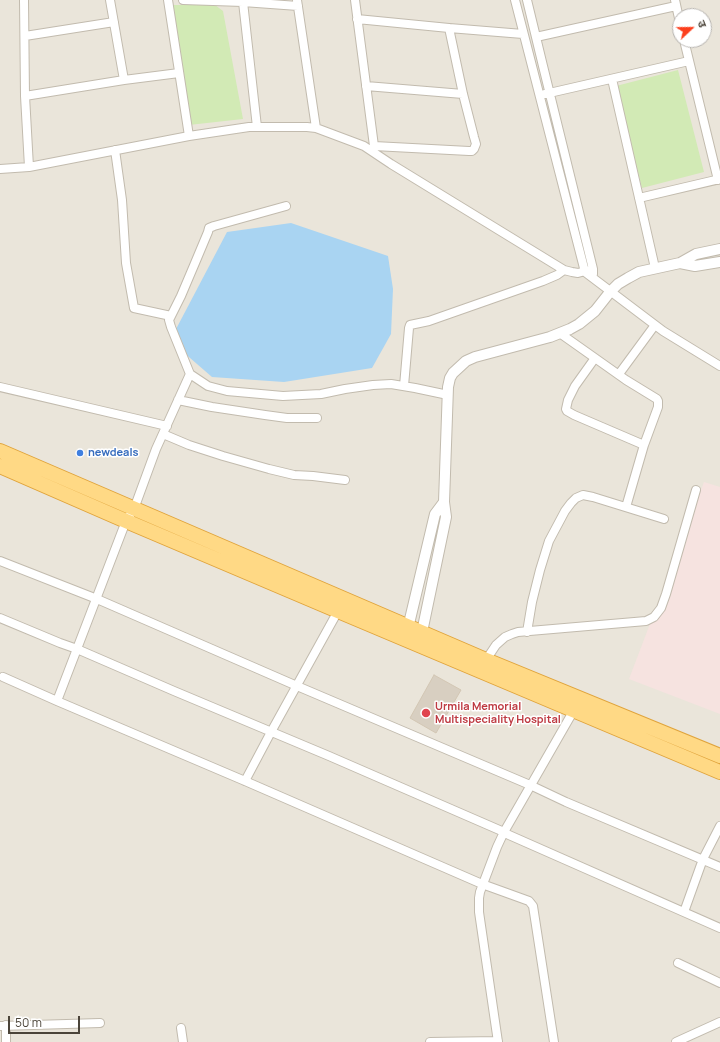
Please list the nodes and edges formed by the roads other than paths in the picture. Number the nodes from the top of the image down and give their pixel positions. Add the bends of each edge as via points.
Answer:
1 (24, 0) edge
2 (110, 0) edge
3 (168, 0) edge
4 (183, 0) edge
5 (354, 0) edge
6 (515, 0) edge
7 (527, 0) edge
8 (243, 2) junction
9 (298, 3) edge
10 (675, 3) edge
11 (356, 20) junction
12 (114, 22) junction
13 (449, 28) junction
14 (523, 34) junction
15 (25, 36) junction
16 (536, 37) junction
17 (686, 48) edge
18 (689, 61) junction
19 (179, 73) junction
20 (612, 79) junction
21 (124, 80) junction
22 (366, 86) junction
23 (549, 93) junction
24 (463, 94) junction
25 (539, 95) junction
26 (26, 96) junction
27 (258, 127) junction
28 (316, 128) junction
29 (189, 136) junction
30 (372, 148) junction
31 (115, 150) junction
32 (29, 167) junction
33 (0, 169) edge
34 (719, 179) edge
35 (639, 198) junction
36 (286, 206) dead end
37 (720, 249) edge
38 (680, 262) junction
39 (720, 262) edge
40 (655, 268) junction
41 (564, 270) junction
42 (589, 270) junction
43 (610, 292) junction
44 (171, 316) junction
45 (655, 325) junction
46 (561, 334) junction
47 (595, 358) junction
48 (720, 366) edge
49 (190, 374) junction
50 (619, 374) junction
51 (404, 386) junction
52 (0, 387) edge
53 (448, 395) junction
54 (178, 400) junction
55 (317, 418) dead end
56 (167, 426) junction
57 (163, 434) junction
58 (644, 445) junction
59 (0, 451) edge
60 (0, 466) edge
61 (345, 480) dead end
62 (696, 490) dead end
63 (444, 502) junction
64 (626, 507) junction
65 (134, 509) junction
66 (664, 519) dead end
67 (126, 521) junction
68 (0, 561) edge
69 (97, 599) junction
70 (338, 611) junction
71 (0, 618) edge
72 (528, 632) junction
73 (413, 636) junction
74 (78, 649) junction
75 (486, 660) junction
76 (3, 677) dead end
77 (297, 686) junction
78 (57, 701) junction
79 (574, 710) junction
80 (271, 732) junction
81 (720, 756) edge
82 (720, 772) edge
83 (246, 781) junction
84 (530, 785) junction
85 (720, 826) edge
86 (504, 832) junction
87 (703, 859) junction
88 (720, 866) edge
89 (482, 884) junction
90 (684, 912) junction
91 (720, 928) edge
92 (678, 963) dead end
93 (720, 983) edge
94 (720, 1022) edge
95 (100, 1023) dead end
96 (3, 1025) edge
97 (181, 1028) dead end
98 (498, 1041) edge
99 (6, 1042) edge
100 (183, 1042) edge
101 (430, 1042) edge
102 (554, 1042) edge
103 (676, 1042) edge

1 - 15 street
2 - 12 street
3 - 19 street
4 - 8 street
5 - 11 street
6 - 14 street
7 - 16 street
8 - 9 street
8 - 27 street
9 - 28 street
10 - 16 street
11 - 13 street
11 - 22 street
12 - 15 street
12 - 21 street
13 - 14 street
13 - 24 street
14 - 25 street
15 - 26 street
16 - 23 street
17 - 18 street
18 - 20 street
18 - 34 street
19 - 21 street
19 - 29 street
20 - 23 street
20 - 35 street
21 - 26 street
22 - 24 street
22 - 30 street
23 - 25 street
23 - 42 street
24 - 30 street via 476,144 473,150
25 - 42 street
26 - 32 street
27 - 28 street
27 - 29 street
28 - 30 street
29 - 31 street
30 - 41 street via 398,168
31 - 32 street
31 - 44 street via 122,200 126,263 134,308
32 - 33 street
34 - 35 street
35 - 40 street
36 - 44 street via 210,228
37 - 38 street via 696,254
38 - 39 street via 695,266
38 - 40 street
40 - 43 street via 639,272 618,284
41 - 42 street
41 - 51 street via 557,275 410,326
42 - 43 street
43 - 45 street
43 - 46 street via 588,317
44 - 49 street via 170,328
45 - 48 street
45 - 50 street
46 - 47 street
46 - 53 street via 466,361 450,378
47 - 50 street
47 - 58 street via 575,386 568,400 567,411
49 - 51 street via 208,386 283,396 321,394 374,385
49 - 54 street
50 - 58 street via 658,401 658,408
51 - 53 street
52 - 56 street
53 - 63 street
54 - 55 street via 287,418
54 - 56 street
56 - 57 street
57 - 61 street via 189,445 270,470
57 - 65 street
58 - 64 street
59 - 65 highway
60 - 67 highway
62 - 72 street via 666,594 661,608 654,617 646,621
63 - 73 street via 446,517
63 - 73 street via 435,514
64 - 66 street
64 - 72 street via 583,495 571,503 548,541 532,602
65 - 67 street
65 - 73 highway
67 - 69 street
67 - 70 highway
68 - 69 street
69 - 74 street
69 - 77 street
70 - 73 highway
70 - 77 street
71 - 74 street
72 - 75 street via 505,637
73 - 75 highway
73 - 79 highway
74 - 78 street
74 - 80 street
75 - 81 highway
76 - 78 street
77 - 80 street
77 - 84 street
78 - 83 street
79 - 82 highway
79 - 84 street
80 - 83 street
80 - 86 street
83 - 89 street
84 - 86 street
84 - 87 street
85 - 87 street
86 - 89 street
86 - 90 street
87 - 88 street
87 - 90 street
89 - 98 street via 479,912
89 - 102 street via 532,903
90 - 91 street
92 - 93 street
94 - 103 street
95 - 96 street
96 - 99 street
97 - 100 street
98 - 101 street

